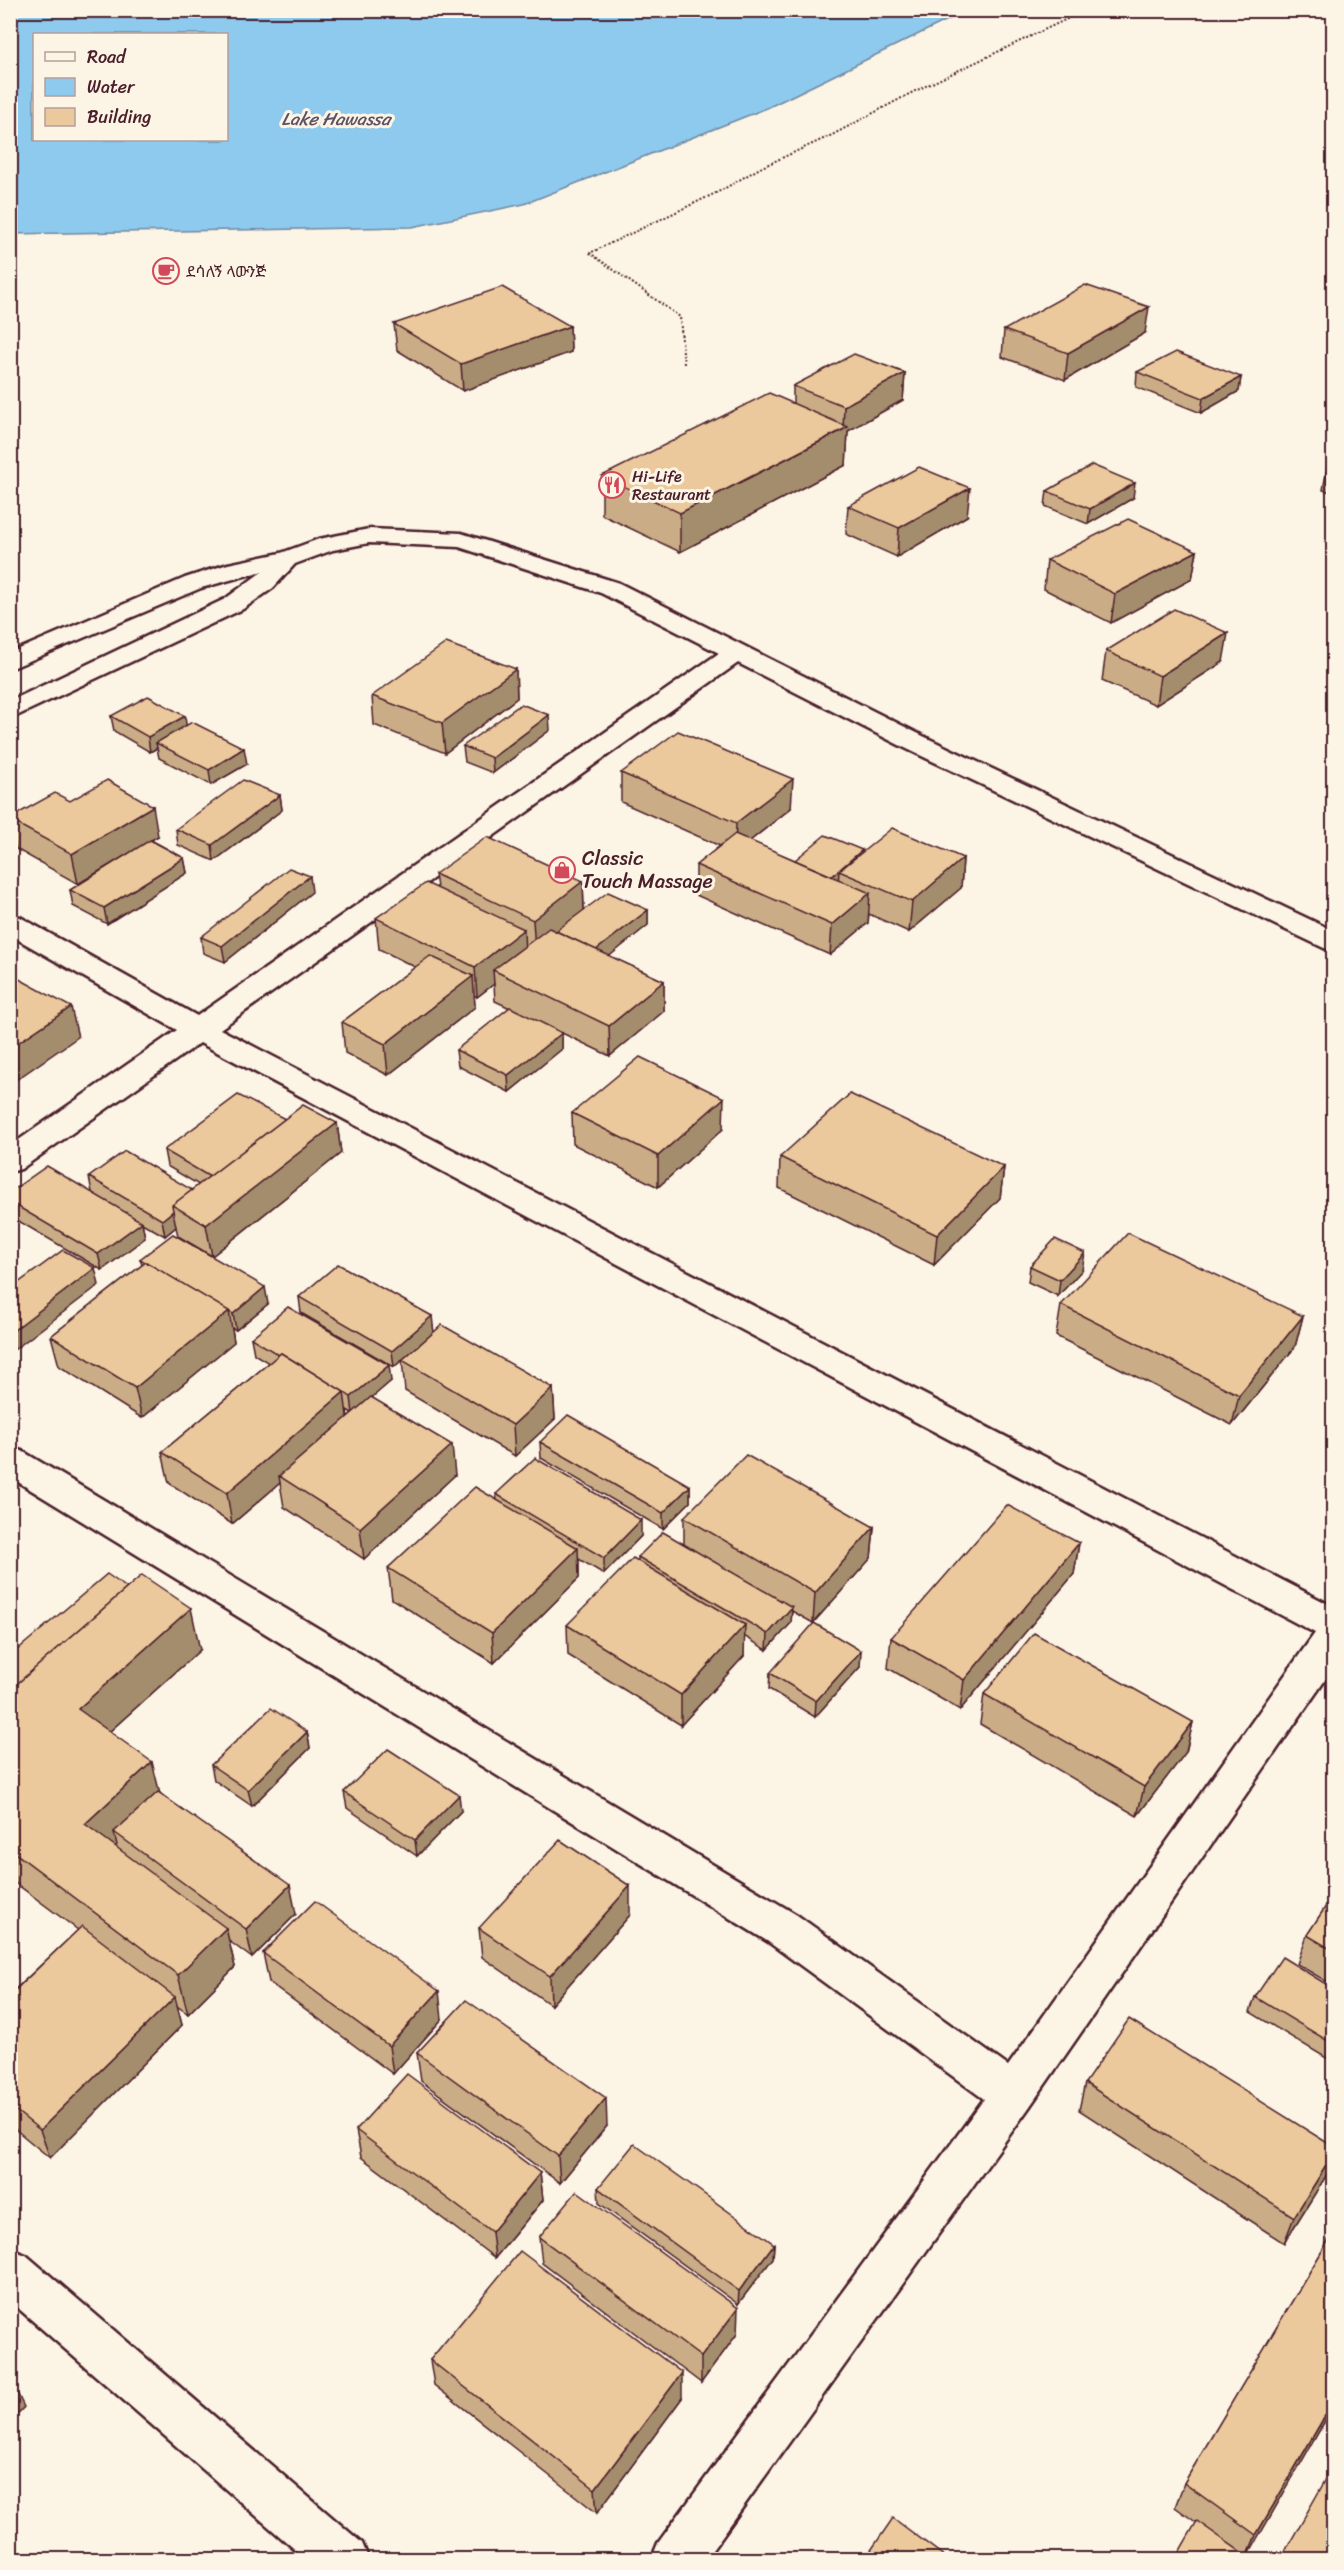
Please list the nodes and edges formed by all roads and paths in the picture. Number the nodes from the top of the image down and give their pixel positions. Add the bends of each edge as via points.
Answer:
1 (1086, 10) edge
2 (684, 364) dead end
3 (287, 559) junction
4 (736, 652) junction
5 (10, 662) edge
6 (10, 711) edge
7 (10, 923) edge
8 (1334, 942) edge
9 (199, 1030) junction
10 (10, 1162) edge
11 (10, 1460) edge
12 (1334, 1624) edge
13 (1334, 1636) edge
14 (1013, 2096) junction
15 (10, 2271) edge
16 (345, 2559) edge
17 (675, 2559) edge

1 - 2 path via 590,253 680,317
3 - 4 street via 327,544 369,536 461,540 610,588
3 - 5 street via 193,583
3 - 6 street via 265,584 234,604
4 - 8 street via 914,742
4 - 9 street
7 - 9 street
9 - 10 street
9 - 12 street
11 - 14 street via 782,1928
13 - 14 street
14 - 17 street
15 - 16 street

